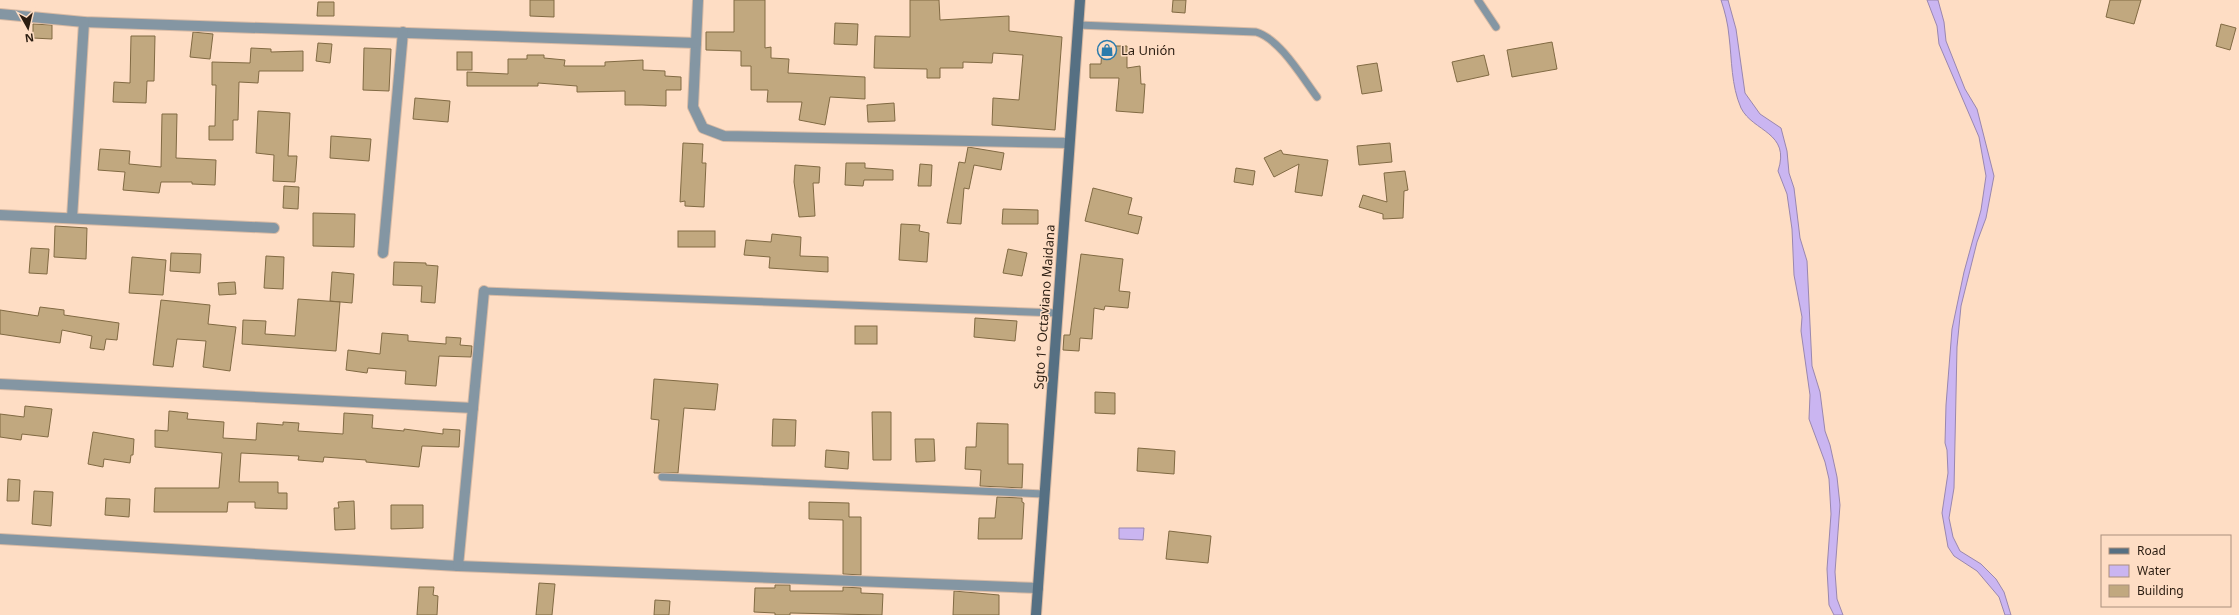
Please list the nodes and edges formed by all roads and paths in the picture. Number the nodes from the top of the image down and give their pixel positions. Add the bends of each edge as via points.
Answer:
1 (698, 0) edge
2 (1080, 0) edge
3 (1478, 0) edge
4 (0, 14) edge
5 (84, 22) junction
6 (1078, 25) junction
7 (1496, 27) dead end
8 (403, 32) junction
9 (696, 43) junction
10 (1317, 97) dead end
11 (1069, 143) junction
12 (0, 215) edge
13 (72, 218) junction
14 (274, 228) dead end
15 (383, 253) dead end
16 (484, 291) joint
17 (1057, 313) junction
18 (0, 384) edge
19 (472, 408) junction
20 (662, 477) dead end
21 (1044, 494) junction
22 (0, 540) edge
23 (458, 566) junction
24 (1038, 588) junction
25 (1036, 615) edge

1 - 9 street
2 - 6 main road, Sgto 1° Octaviano Maidana
3 - 7 lane
4 - 5 street
5 - 8 street
5 - 13 street
6 - 10 lane via 1256,32 1267,35
6 - 11 main road, Sgto 1° Octaviano Maidana
8 - 9 street
8 - 15 street
9 - 11 street via 692,106 703,128 724,136
11 - 17 main road, Sgto 1° Octaviano Maidana
12 - 13 street
13 - 14 street
16 - 17 lane
16 - 19 street
17 - 21 main road, Sgto 1° Octaviano Maidana
18 - 19 street
19 - 23 street
20 - 21 lane
21 - 24 main road, Sgto 1° Octaviano Maidana
22 - 23 street
23 - 24 street
24 - 25 main road, Sgto 1° Octaviano Maidana

